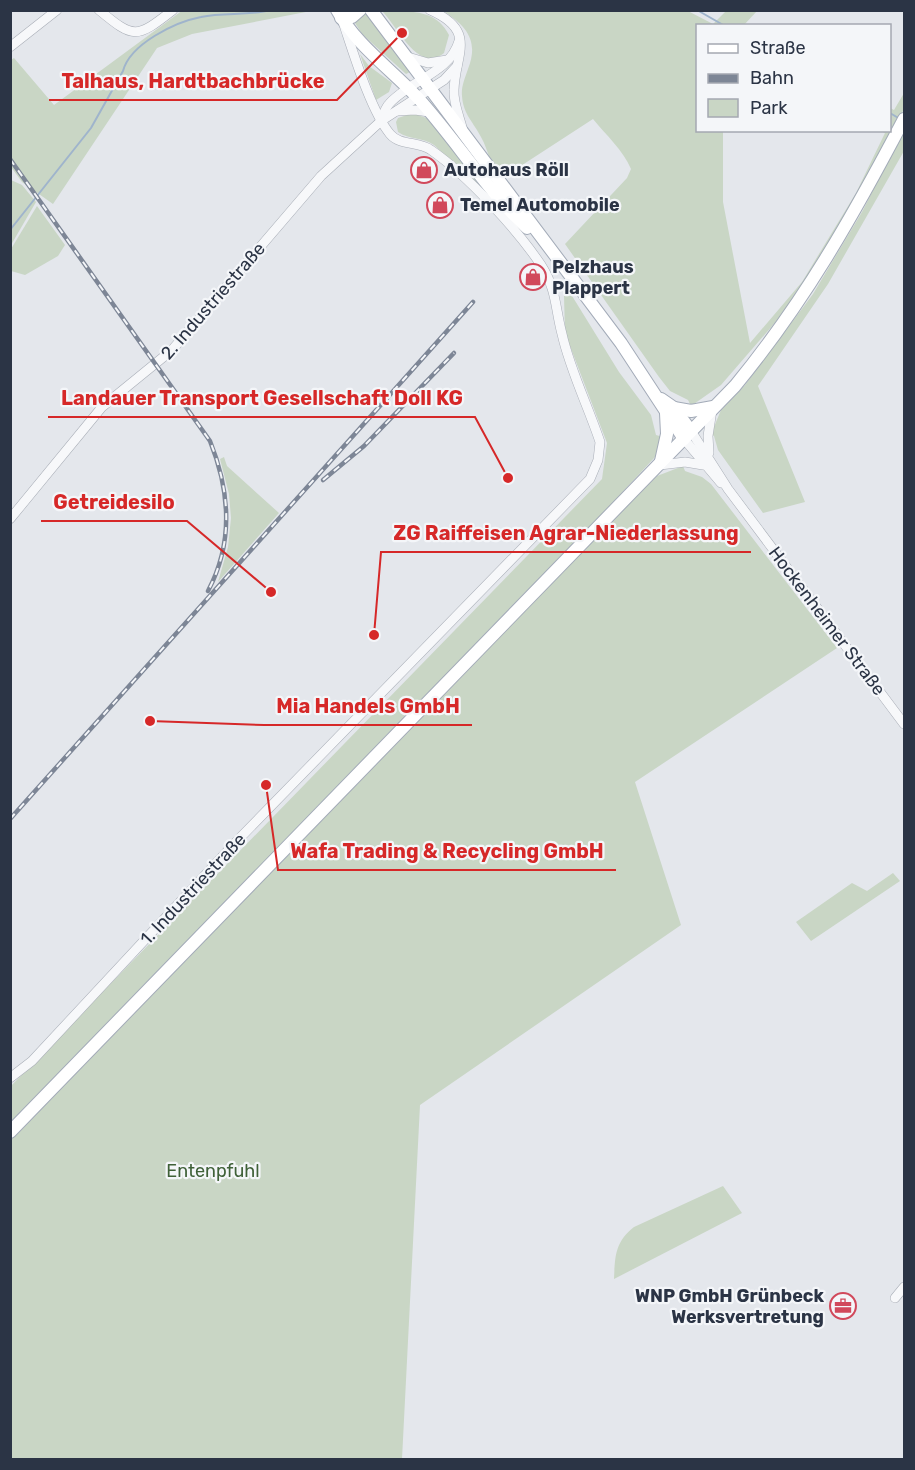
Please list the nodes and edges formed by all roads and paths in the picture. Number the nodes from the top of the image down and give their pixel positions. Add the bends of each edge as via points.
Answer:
1 (57, 10) edge
2 (99, 10) edge
3 (173, 10) edge
4 (360, 10) edge
5 (372, 10) edge
6 (430, 10) edge
7 (339, 14) edge
8 (460, 40) junction
9 (10, 47) edge
10 (408, 57) junction
11 (449, 59) junction
12 (457, 66) junction
13 (427, 83) junction
14 (412, 93) junction
15 (394, 111) junction
16 (429, 112) junction
17 (904, 119) edge
18 (381, 121) junction
19 (463, 134) junction
20 (552, 252) junction
21 (713, 407) junction
22 (670, 411) junction
23 (688, 435) junction
24 (709, 455) junction
25 (660, 465) junction
26 (703, 465) junction
27 (728, 489) junction
28 (10, 519) edge
29 (904, 724) edge
30 (10, 1078) edge
31 (10, 1132) edge
32 (904, 1287) edge
33 (895, 1298) dead end

1 - 9 street
2 - 3 street via 125,32 152,25
4 - 7 main road via 352,17
5 - 10 main road
6 - 8 street via 446,18
7 - 14 main road
7 - 18 street
8 - 11 street
8 - 12 street
10 - 11 street via 428,63
10 - 13 main road
11 - 13 street
12 - 13 street
12 - 19 street via 454,97
13 - 14 street
13 - 19 main road
14 - 15 street, 2. Industriestraße
14 - 16 main road
14 - 18 street via 388,105
15 - 16 street
15 - 18 street, 2. Industriestraße
16 - 20 main road via 497,199
17 - 21 main road via 848,224 802,298 759,356
18 - 28 street, 2. Industriestraße via 321,176 172,350 102,406
18 - 30 street, 1. Industriestraße via 394,138 424,146 439,156 497,213 542,267 556,292 562,335 600,442 598,460 591,478 234,844 83,1013
19 - 20 main road
20 - 22 main road, Hockenheimer Straße
21 - 22 main road
21 - 23 main road
21 - 24 street
22 - 23 main road, Hockenheimer Straße
22 - 25 main road
23 - 24 street, Hockenheimer Straße
23 - 25 main road
23 - 26 street, Hockenheimer Straße
24 - 27 street, Hockenheimer Straße
25 - 26 street
25 - 31 main road
26 - 27 street, Hockenheimer Straße
27 - 29 street, Hockenheimer Straße
32 - 33 street

